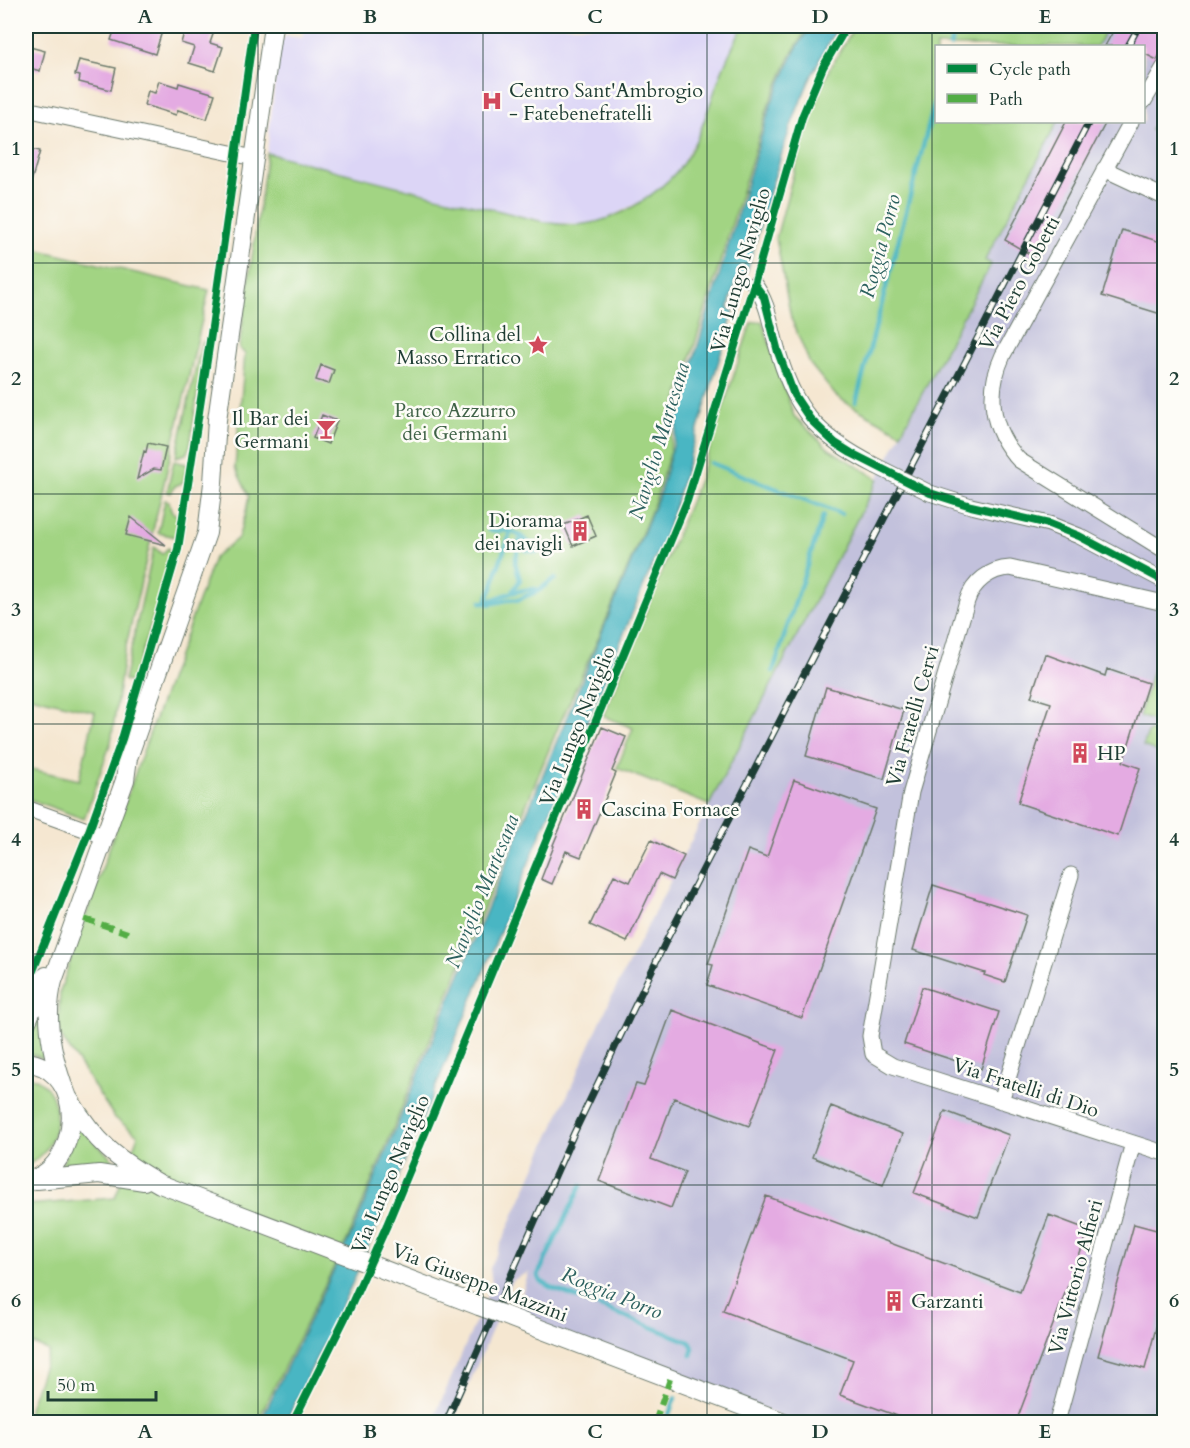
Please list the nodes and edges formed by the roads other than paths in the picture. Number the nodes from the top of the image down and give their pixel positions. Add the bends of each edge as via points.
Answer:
1 (273, 26) edge
2 (1164, 67) edge
3 (1145, 98) edge
4 (26, 109) edge
5 (1130, 123) edge
6 (254, 158) junction
7 (1104, 169) junction
8 (1164, 197) edge
9 (754, 284) dead end
10 (1164, 550) edge
11 (1164, 581) edge
12 (1164, 603) edge
13 (128, 758) junction
14 (26, 808) edge
15 (98, 834) junction
16 (1071, 875) dead end
17 (26, 1023) edge
18 (876, 1056) joint
19 (26, 1062) edge
20 (65, 1091) junction
21 (1002, 1101) junction
22 (1133, 1143) junction
23 (1164, 1153) edge
24 (29, 1182) edge
25 (160, 1184) junction
26 (784, 1422) edge
27 (1057, 1422) edge

1 - 6 street
2 - 3 street
4 - 6 street
5 - 7 street, Via Piero Gobetti
6 - 13 street via 217,420 207,533
7 - 8 street
7 - 10 street, Via Piero Gobetti via 1002,355 994,379 993,408 1006,444 1019,459
9 - 11 street, bridge via 764,297 794,395 810,419 844,450 930,494 1049,524 1079,536
12 - 18 street, Via Fratelli Cervi via 1010,568 987,575 973,588 911,792 870,1036
13 - 15 street
13 - 20 street via 125,780 51,988 51,1035
14 - 15 street
15 - 17 street
16 - 21 street
18 - 21 street, Via Fratelli di Dio via 893,1066
19 - 20 street via 49,1069
20 - 24 street via 71,1128 63,1151 50,1169
20 - 25 street, Via Giuseppe Mazzini via 81,1119 105,1147
21 - 22 street, Via Fratelli di Dio
22 - 23 street, Via Fratelli di Dio
22 - 27 street, Via Vittorio Alfieri
24 - 25 street, Via Giuseppe Mazzini via 99,1174
25 - 26 street, Via Giuseppe Mazzini, bridge

